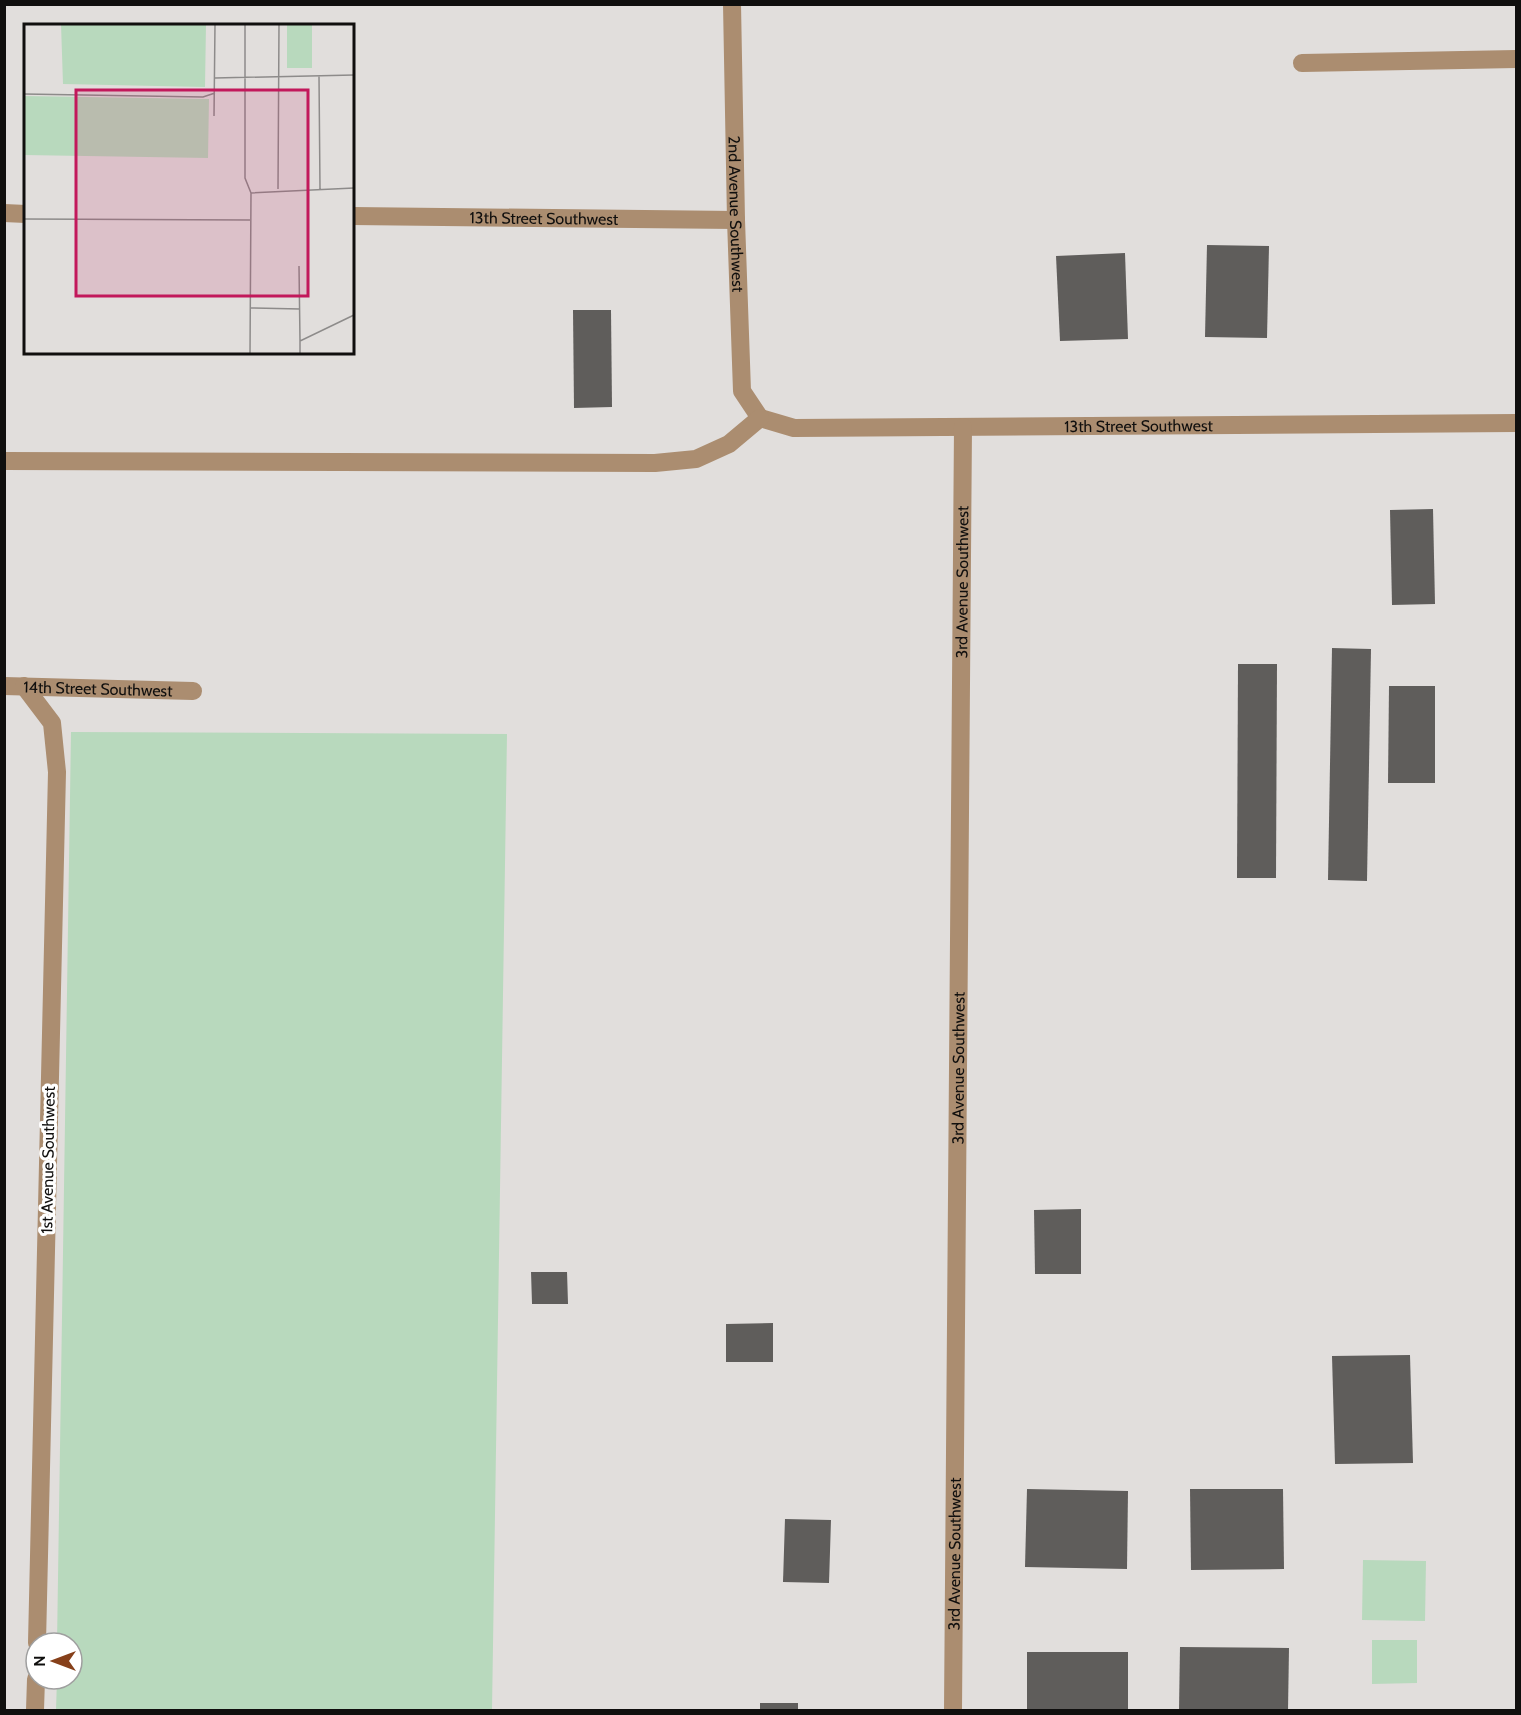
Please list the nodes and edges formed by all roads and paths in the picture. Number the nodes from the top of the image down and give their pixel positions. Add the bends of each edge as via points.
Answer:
1 (732, 4) edge
2 (1516, 59) edge
3 (1302, 63) dead end
4 (4, 213) edge
5 (24, 214) edge
6 (354, 216) edge
7 (736, 219) junction
8 (760, 418) junction
9 (1516, 423) edge
10 (963, 427) junction
11 (4, 461) edge
12 (4, 686) edge
13 (24, 686) junction
14 (193, 691) dead end
15 (37, 1631) edge
16 (36, 1691) edge
17 (35, 1710) edge
18 (954, 1710) edge

1 - 7 street, 2nd Avenue Southwest
2 - 3 street
4 - 5 street
6 - 7 street, 13th Street Southwest
7 - 8 street, 2nd Avenue Southwest via 742,391
8 - 10 street, 13th Street Southwest via 794,428
8 - 11 street via 729,444 696,459 655,463
9 - 10 street, 13th Street Southwest
10 - 18 street, 3rd Avenue Southwest
12 - 13 street, 14th Street Southwest
13 - 14 street, 14th Street Southwest
13 - 15 street, 1st Avenue Southwest via 52,723 57,772
16 - 17 street

